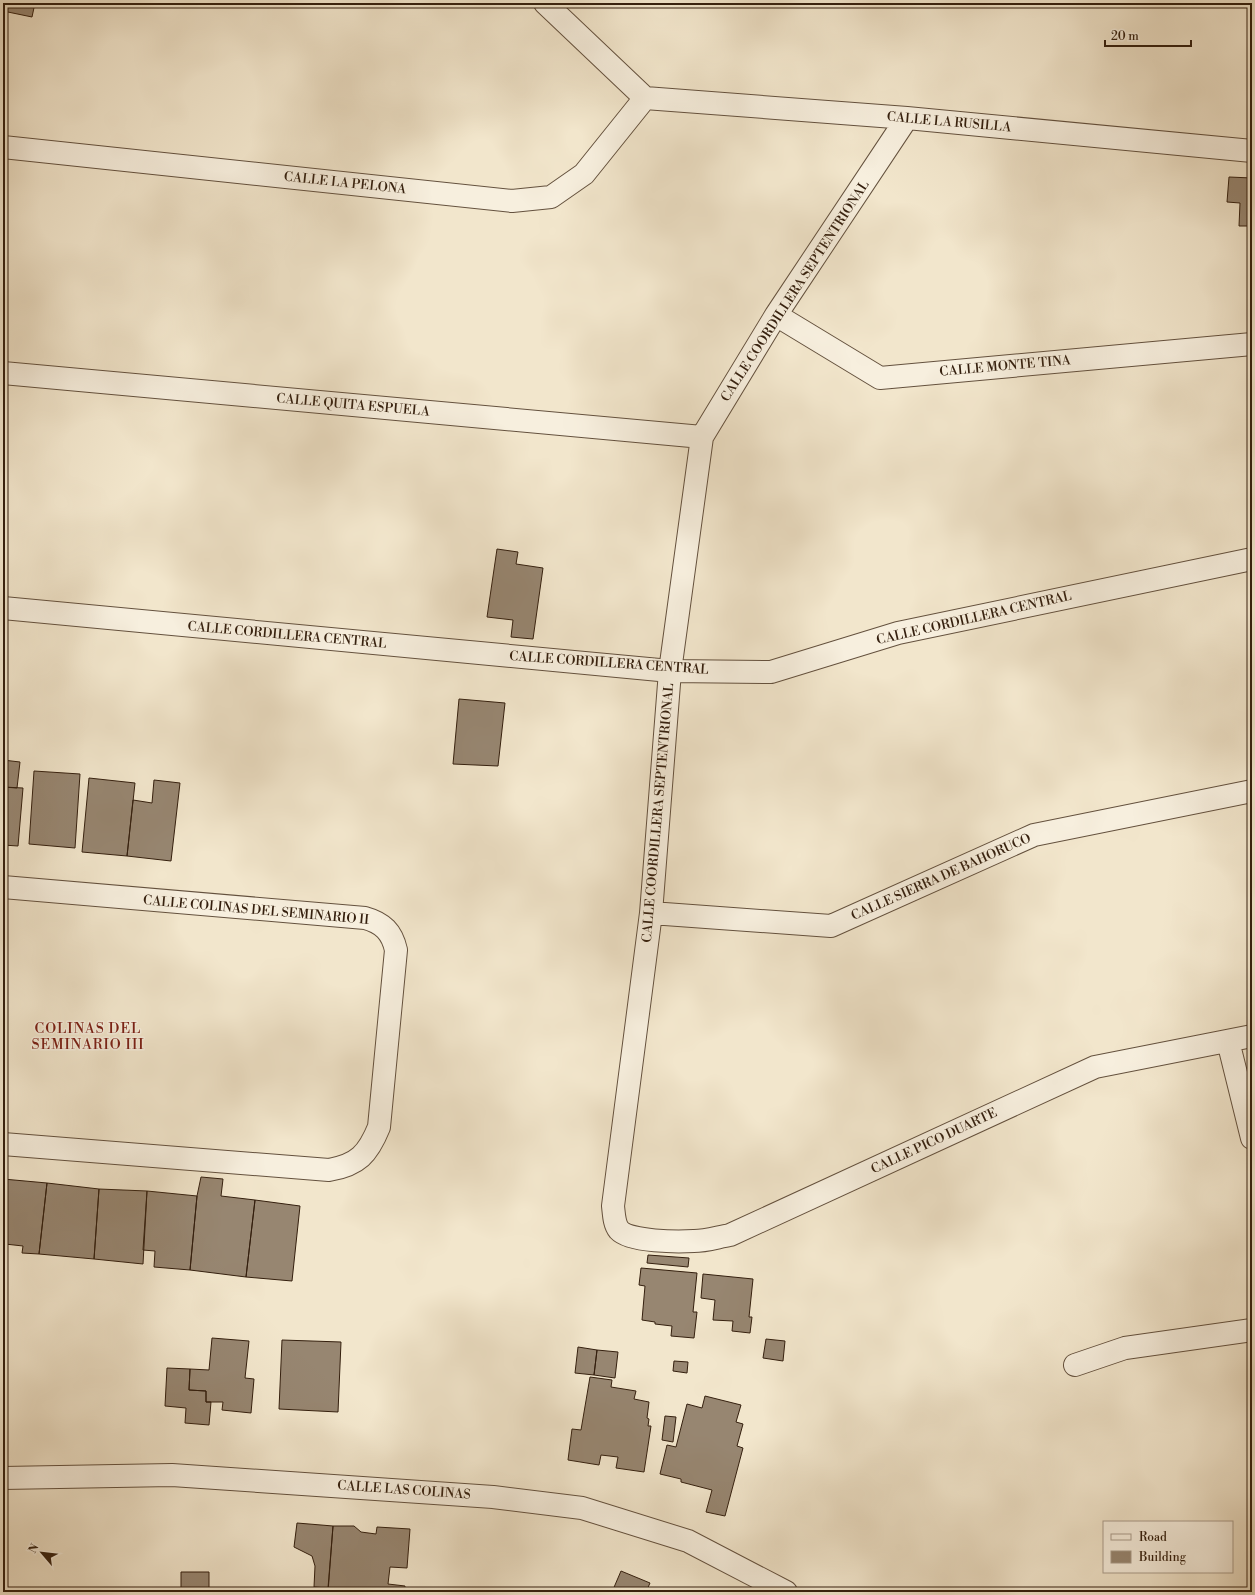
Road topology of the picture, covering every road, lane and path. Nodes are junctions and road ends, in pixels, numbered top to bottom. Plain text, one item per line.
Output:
1 (545, 3) edge
2 (645, 98) junction
3 (907, 118) junction
4 (3, 147) edge
5 (1252, 151) edge
6 (776, 315) junction
7 (1252, 344) edge
8 (3, 373) edge
9 (702, 437) junction
10 (1252, 559) edge
11 (3, 608) edge
12 (670, 671) junction
13 (1252, 791) edge
14 (3, 887) edge
15 (651, 913) junction
16 (1252, 1036) edge
17 (1228, 1041) junction
18 (1252, 1138) edge
19 (3, 1144) edge
20 (620, 1231) joint
21 (1252, 1330) edge
22 (1075, 1365) dead end
23 (3, 1478) edge
24 (786, 1592) edge

1 - 2 street
2 - 3 street, CALLE LA RUSILLA
2 - 4 street, CALLE LA PELONA
3 - 5 street, CALLE LA RUSILLA
3 - 6 street, CALLE COORDILLERA SEPTENTRIONAL
6 - 7 street, CALLE MONTE TINA
6 - 9 street, CALLE COORDILLERA SEPTENTRIONAL
8 - 9 street, CALLE QUITA ESPUELA
9 - 12 street, CALLE COORDILLERA SEPTENTRIONAL
10 - 12 street, CALLE CORDILLERA CENTRAL
11 - 12 street, CALLE CORDILLERA CENTRAL
12 - 15 street, CALLE COORDILLERA SEPTENTRIONAL
13 - 15 street, CALLE SIERRA DE BAHORUCO
14 - 19 street, CALLE COLINAS DEL SEMINARIO II
15 - 20 street, CALLE COORDILLERA SEPTENTRIONAL
16 - 17 street, CALLE PICO DUARTE
17 - 18 street
17 - 20 street, CALLE PICO DUARTE
21 - 22 street
23 - 24 street, CALLE LAS COLINAS

